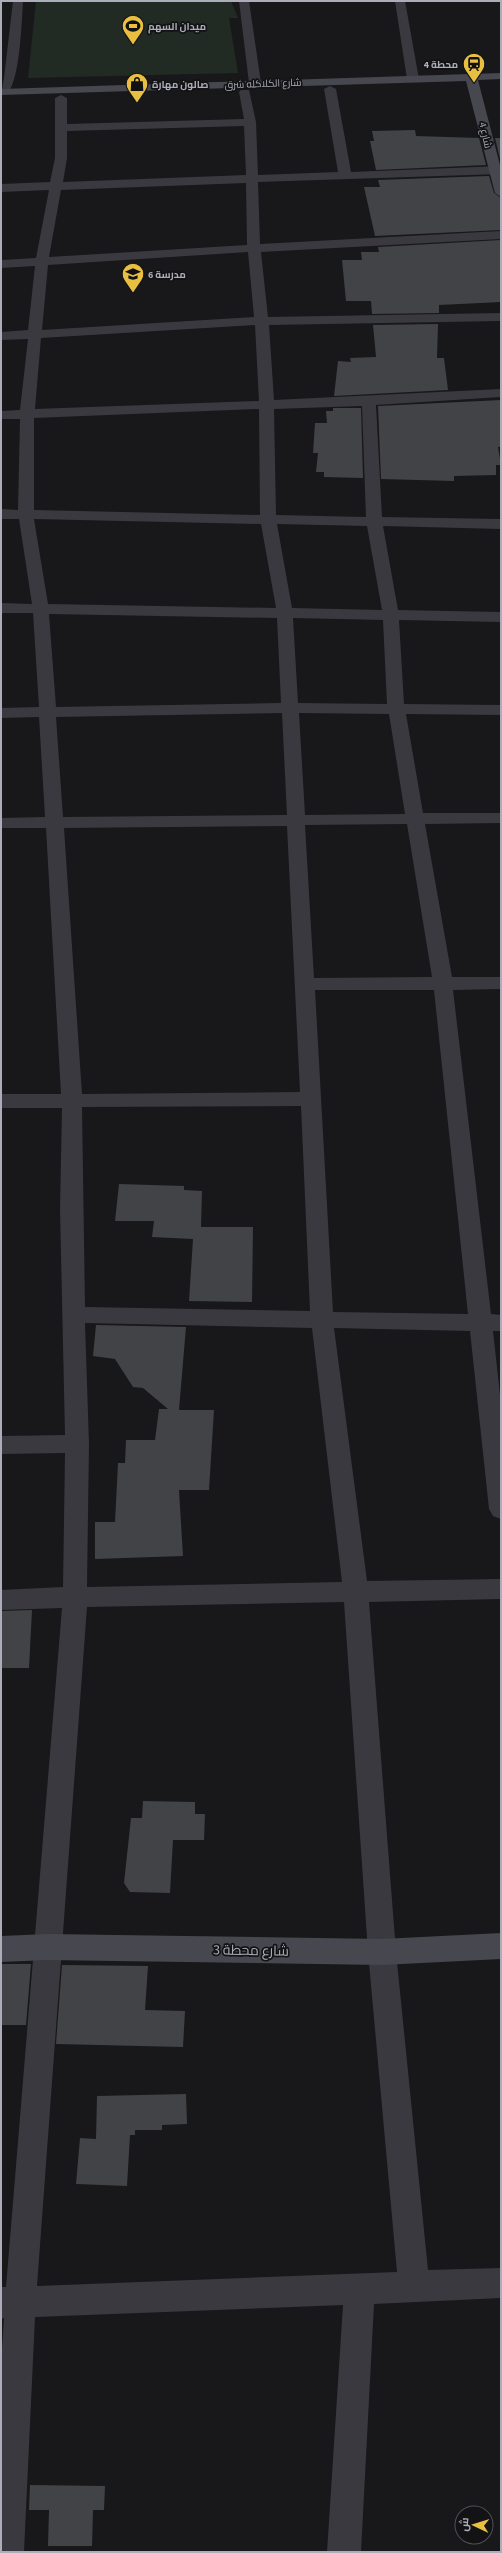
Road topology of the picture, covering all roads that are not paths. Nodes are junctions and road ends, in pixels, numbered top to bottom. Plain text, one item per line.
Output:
1 (18, 1) edge
2 (244, 1) edge
3 (400, 1) edge
4 (501, 76) edge
5 (413, 79) junction
6 (473, 81) junction
7 (501, 83) edge
8 (250, 88) junction
9 (330, 89) junction
10 (2, 95) edge
11 (61, 98) junction
12 (250, 122) junction
13 (62, 128) junction
14 (498, 170) edge
15 (346, 175) junction
16 (252, 178) junction
17 (57, 185) junction
18 (1, 188) edge
19 (501, 193) edge
20 (501, 235) edge
21 (254, 248) junction
22 (42, 262) junction
23 (1, 264) edge
24 (501, 316) edge
25 (262, 321) junction
26 (33, 334) junction
27 (1, 336) edge
28 (501, 393) edge
29 (369, 401) junction
30 (267, 405) junction
31 (1, 414) edge
32 (27, 414) junction
33 (1, 514) edge
34 (26, 515) junction
35 (268, 519) junction
36 (374, 521) junction
37 (501, 524) edge
38 (1, 608) edge
39 (41, 610) junction
40 (285, 612) junction
41 (391, 614) junction
42 (501, 617) edge
43 (288, 708) junction
44 (396, 708) junction
45 (501, 710) edge
46 (1, 713) edge
47 (47, 714) junction
48 (416, 817) junction
49 (501, 818) edge
50 (295, 819) junction
51 (53, 822) junction
52 (1, 823) edge
53 (443, 983) junction
54 (304, 984) junction
55 (501, 984) edge
56 (310, 1099) junction
57 (1, 1101) edge
58 (72, 1101) junction
59 (75, 1315) junction
60 (322, 1320) junction
61 (491, 1323) edge
62 (77, 1444) junction
63 (1, 1445) edge
64 (501, 1509) edge
65 (501, 1589) edge
66 (356, 1593) junction
67 (75, 1597) junction
68 (1, 1600) edge
69 (47, 1946) junction
70 (501, 1946) edge
71 (1, 1949) edge
72 (382, 1952) junction
73 (501, 2283) edge
74 (414, 2286) junction
75 (359, 2288) junction
76 (10, 2303) edge
77 (7, 2552) edge
78 (344, 2552) edge

1 - 10 street
2 - 8 street
3 - 5 street
4 - 6 street, شارع الكلاكله شرق
5 - 6 street, شارع الكلاكله شرق
5 - 8 street, شارع الكلاكله شرق
6 - 7 street, شارع الكلاكله شرق
6 - 9 street, شارع الكلاكله شرق
6 - 14 street, شارع 4
8 - 9 street, شارع الكلاكله شرق
8 - 10 street, شارع الكلاكله شرق
8 - 11 street, شارع الكلاكله شرق
8 - 12 street
9 - 15 street
10 - 11 street, شارع الكلاكله شرق
11 - 13 street
12 - 13 street
12 - 16 street
13 - 17 street
14 - 15 street
14 - 19 street, شارع 4
15 - 16 street
16 - 17 street
16 - 21 street
17 - 18 street
17 - 22 street
20 - 21 street
21 - 22 street
21 - 25 street
22 - 23 street
22 - 26 street
24 - 25 street
25 - 26 street
25 - 30 street
26 - 27 street
26 - 32 street
28 - 29 street
29 - 30 street
29 - 36 street
30 - 32 street
30 - 35 street
31 - 32 street
32 - 34 street
33 - 34 street
34 - 35 street
34 - 39 street
35 - 36 street
35 - 40 street
36 - 37 street
36 - 41 street
38 - 39 street
39 - 40 street
39 - 47 street
40 - 41 street
40 - 43 street
41 - 42 street
41 - 44 street
43 - 44 street
43 - 47 street
43 - 50 street
44 - 45 street
44 - 48 street
46 - 47 street
47 - 51 street
48 - 49 street
48 - 50 street
48 - 53 street
50 - 51 street
50 - 54 street
51 - 52 street
51 - 58 street
53 - 54 street
53 - 55 street
53 - 61 street
54 - 56 street
56 - 58 street
56 - 60 street
57 - 58 street
58 - 59 street
59 - 60 street
59 - 62 street
60 - 61 street
60 - 66 street
61 - 64 street
62 - 63 street
62 - 67 street
65 - 66 street
66 - 67 street
66 - 72 street
67 - 68 street
67 - 69 street
69 - 71 street, شارع محطة 3
69 - 72 street, شارع محطة 3
69 - 76 street
70 - 72 street, شارع محطة 3
72 - 74 street
73 - 74 street
74 - 75 street
75 - 76 street
75 - 78 street
76 - 77 street

